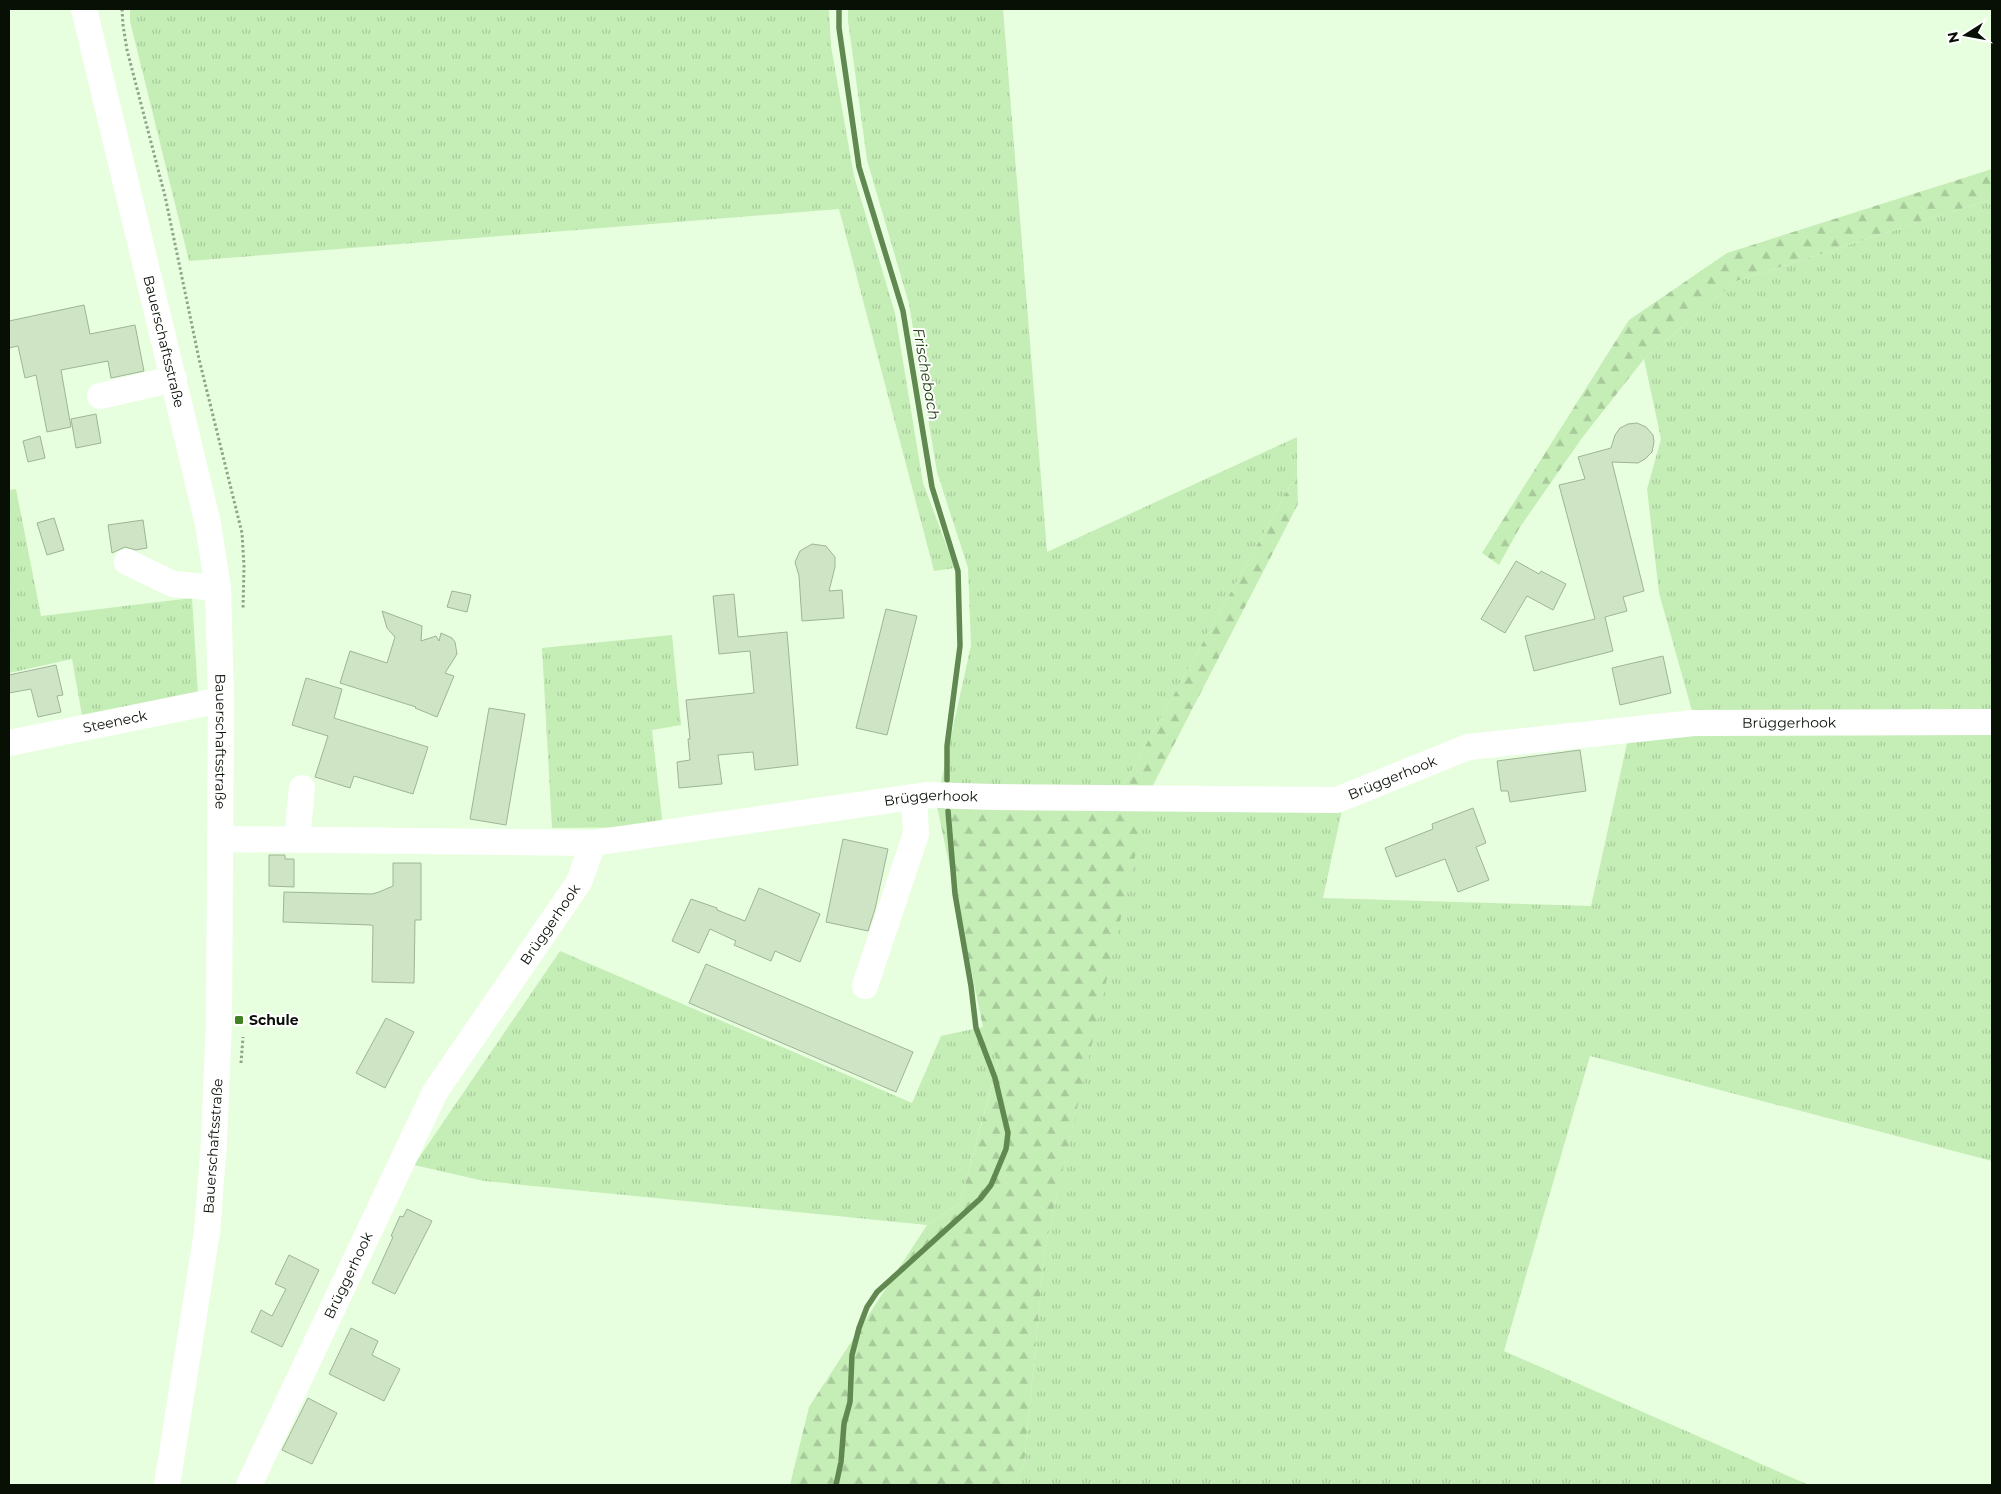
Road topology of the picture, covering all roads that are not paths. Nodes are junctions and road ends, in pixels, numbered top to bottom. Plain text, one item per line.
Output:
1 (84, 9) edge
2 (174, 379) junction
3 (100, 396) dead end
4 (127, 562) dead end
5 (218, 588) junction
6 (221, 700) junction
7 (1992, 722) edge
8 (9, 743) edge
9 (302, 788) dead end
10 (914, 797) junction
11 (297, 838) junction
12 (220, 839) junction
13 (593, 843) junction
14 (865, 986) dead end
15 (173, 1484) edge
16 (249, 1485) edge

1 - 2 street, Bauerschaftsstraße
2 - 3 street
2 - 5 street, Bauerschaftsstraße
4 - 5 street
5 - 6 street, Bauerschaftsstraße
6 - 8 street, Steeneck
6 - 12 street, Bauerschaftsstraße
7 - 10 street, Brüggerhook
9 - 11 street
10 - 13 street, Brüggerhook
10 - 14 street
11 - 12 street
11 - 13 street
12 - 15 street, Bauerschaftsstraße
13 - 16 street, Brüggerhook

